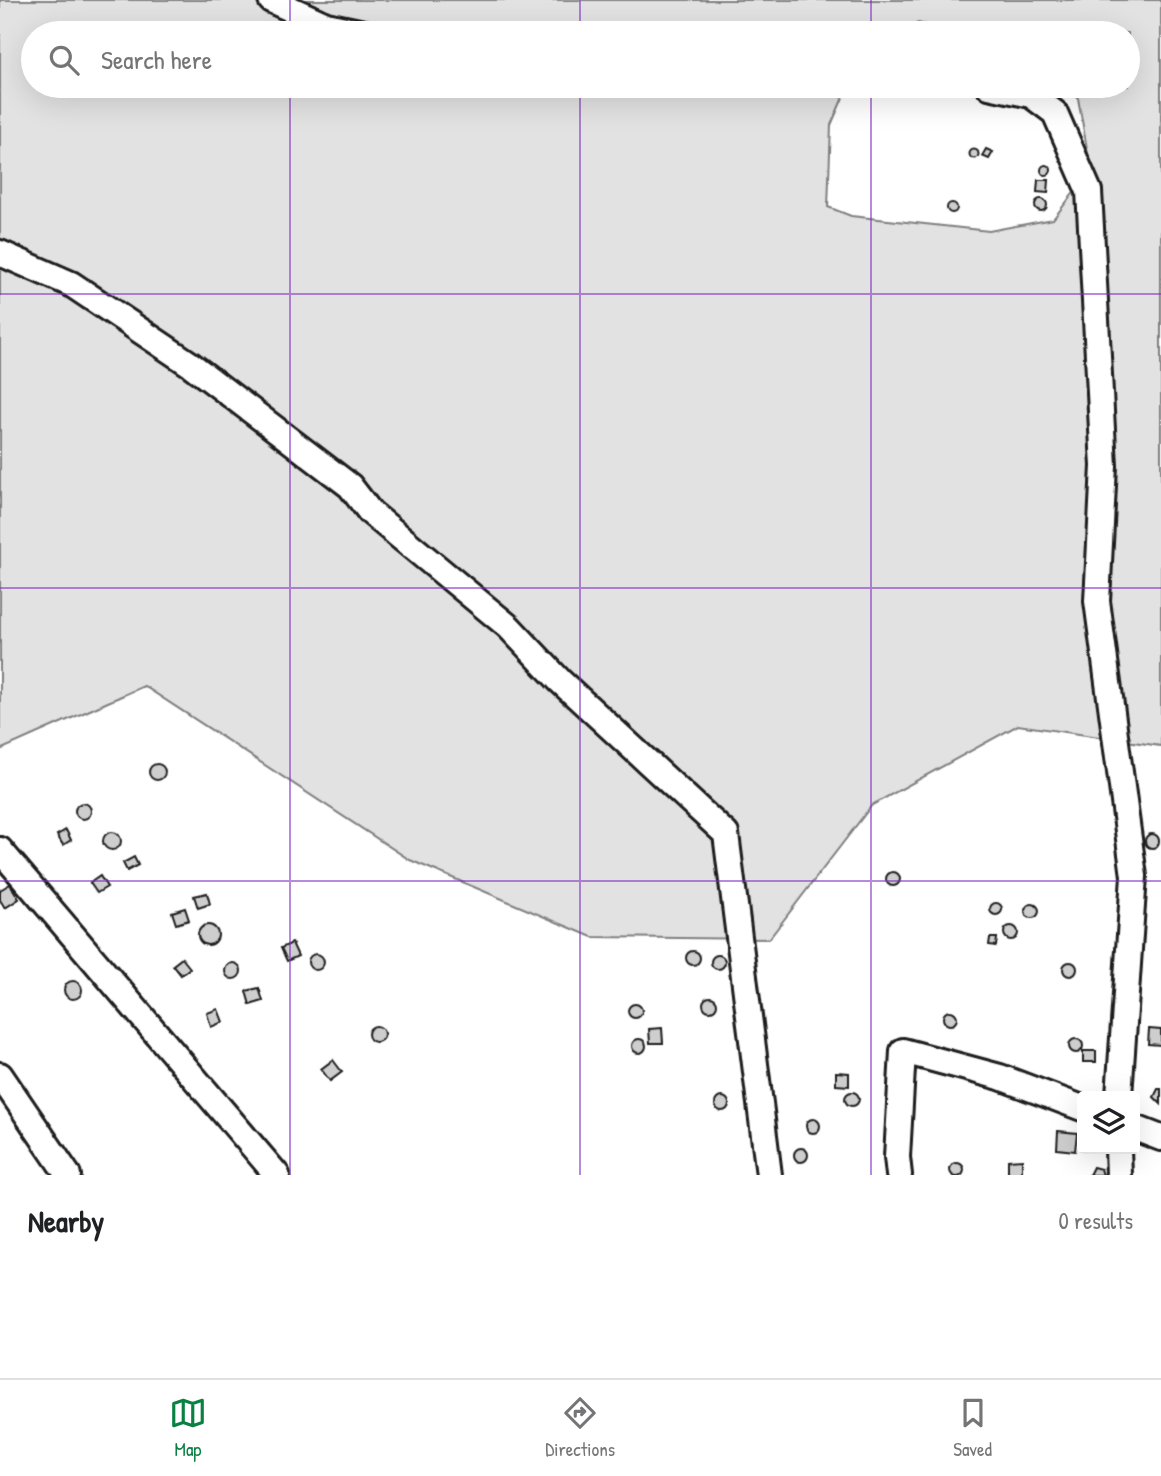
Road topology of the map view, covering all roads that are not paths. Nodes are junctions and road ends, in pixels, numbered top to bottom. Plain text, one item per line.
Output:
1 (271, 0) edge
2 (317, 21) edge
3 (1035, 98) edge
4 (0, 253) edge
5 (0, 850) edge
6 (0, 1074) edge
7 (1119, 1091) edge
8 (1077, 1106) edge
9 (1140, 1130) edge
10 (1161, 1138) edge
11 (1118, 1154) edge
12 (68, 1175) edge
13 (277, 1175) edge
14 (769, 1175) edge
15 (899, 1175) edge
16 (1119, 1175) edge

1 - 2 street
3 - 7 street
4 - 14 street
5 - 13 street
6 - 12 street
8 - 15 street
9 - 10 street
11 - 16 street

